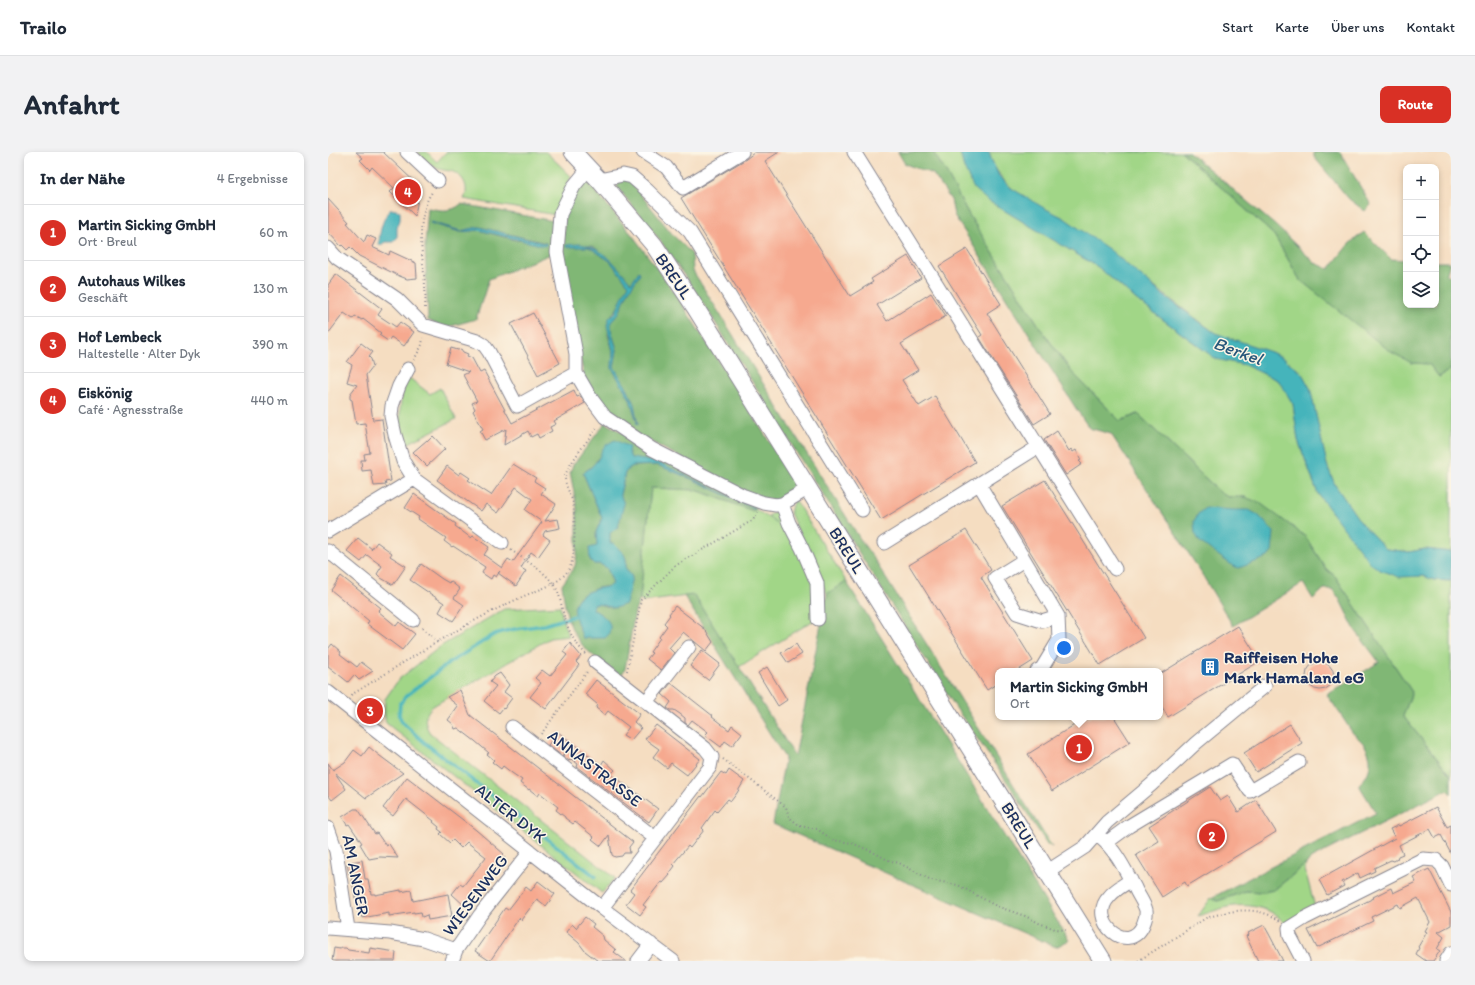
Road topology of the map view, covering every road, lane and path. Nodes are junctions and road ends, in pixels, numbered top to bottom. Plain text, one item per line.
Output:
1 (407, 152) edge
2 (643, 152) edge
3 (742, 152) edge
4 (854, 152) edge
5 (575, 153) edge
6 (594, 174) junction
7 (438, 181) joint
8 (328, 248) edge
9 (423, 324) junction
10 (408, 369) joint
11 (576, 374) junction
12 (605, 417) junction
13 (1038, 447) junction
14 (414, 479) junction
15 (979, 484) junction
16 (809, 488) junction
17 (764, 503) junction
18 (782, 504) junction
19 (862, 510) dead end
20 (328, 531) edge
21 (502, 543) joint
22 (884, 543) dead end
23 (328, 551) edge
24 (1024, 560) junction
25 (1115, 569) dead end
26 (553, 583) junction
27 (1058, 616) junction
28 (818, 618) dead end
29 (413, 620) joint
30 (438, 642) junction
31 (689, 647) dead end
32 (595, 662) junction
33 (1042, 668) edge
34 (624, 685) junction
35 (1265, 686) dead end
36 (328, 692) edge
37 (339, 702) junction
38 (646, 702) junction
39 (512, 727) dead end
40 (534, 744) junction
41 (712, 757) junction
42 (1299, 762) dead end
43 (328, 828) edge
44 (655, 838) junction
45 (1101, 839) junction
46 (530, 852) junction
47 (1048, 871) junction
48 (1131, 880) dead end
49 (1451, 885) edge
50 (602, 908) junction
51 (1082, 926) junction
52 (328, 928) edge
53 (1290, 928) junction
54 (348, 929) junction
55 (650, 944) junction
56 (1451, 953) edge
57 (454, 955) edge
58 (638, 961) edge
59 (673, 961) edge
60 (1103, 961) edge
61 (1138, 961) edge
62 (1303, 961) edge
63 (1446, 961) edge

1 - 7 street
2 - 3 street
4 - 13 street
5 - 6 main road, BREUL
6 - 11 street
6 - 16 main road, BREUL
6 - 19 street
7 - 9 path
8 - 9 street
9 - 10 path
9 - 11 street
10 - 14 street
11 - 12 street
12 - 17 street
12 - 26 path
13 - 15 street
13 - 25 street
14 - 20 street
14 - 21 street
15 - 22 street
15 - 24 street
16 - 18 street
16 - 47 main road, BREUL
17 - 18 street
17 - 34 path
18 - 28 street
21 - 26 path
23 - 29 street
24 - 27 street
24 - 27 street
26 - 30 path
26 - 32 path
27 - 33 street
29 - 30 path
30 - 37 path
31 - 38 street
32 - 34 street
32 - 40 path
34 - 38 street
35 - 45 street
36 - 37 street, ALTER DYK
37 - 46 street, ALTER DYK
38 - 41 street
39 - 40 street, ANNASTRASSE
40 - 44 street, ANNASTRASSE
41 - 44 street
41 - 51 path
42 - 45 street
43 - 54 street, AM ANGER
44 - 50 street
45 - 47 street
45 - 48 street
46 - 50 street, ALTER DYK
46 - 57 street, WIESENWEG
47 - 51 main road, BREUL
49 - 53 street
50 - 55 street, ALTER DYK
51 - 60 main road, BREUL
52 - 54 street, AM ANGER
53 - 61 path
53 - 62 street
54 - 57 street, AM ANGER
55 - 58 street
55 - 59 street, ALTER DYK
56 - 63 street

